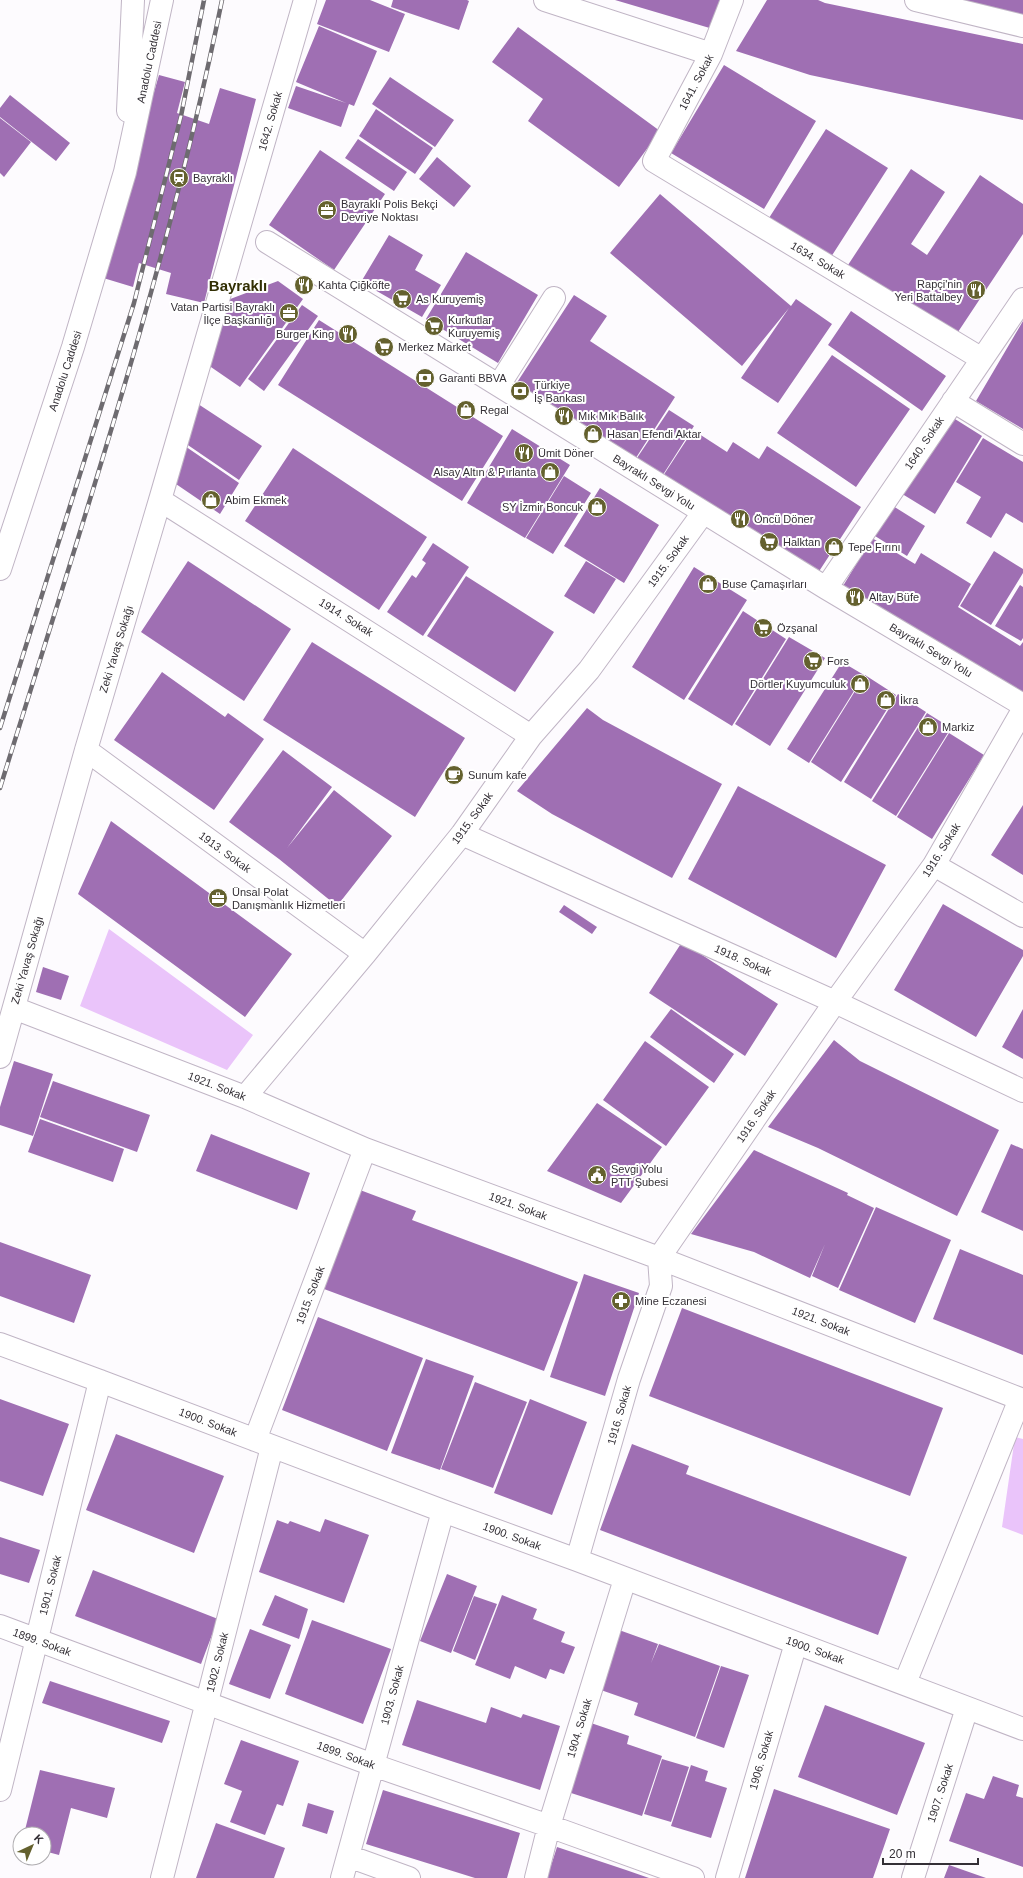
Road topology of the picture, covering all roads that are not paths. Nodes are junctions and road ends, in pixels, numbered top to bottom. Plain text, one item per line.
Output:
1 (133, 0) edge
2 (150, 0) edge
3 (162, 0) edge
4 (305, 0) edge
5 (546, 0) edge
6 (732, 0) edge
7 (916, 0) edge
8 (1023, 26) edge
9 (711, 54) junction
10 (151, 55) junction
11 (654, 161) joint
12 (126, 172) junction
13 (235, 242) joint
14 (267, 242) dead end
15 (554, 298) dead end
16 (1023, 299) edge
17 (982, 359) junction
18 (499, 385) junction
19 (953, 401) junction
20 (1023, 444) edge
21 (160, 500) junction
22 (704, 513) junction
23 (0, 569) edge
24 (826, 588) junction
25 (1023, 705) edge
26 (1023, 710) edge
27 (531, 736) junction
28 (86, 750) junction
29 (462, 834) junction
30 (934, 864) junction
31 (1023, 916) edge
32 (365, 954) junction
33 (835, 1002) junction
34 (14, 1008) junction
35 (0, 1056) edge
36 (1023, 1091) edge
37 (245, 1097) junction
38 (365, 1149) junction
39 (660, 1258) junction
40 (0, 1344) edge
41 (100, 1381) junction
42 (1021, 1400) edge
43 (264, 1443) junction
44 (442, 1511) junction
45 (577, 1560) junction
46 (625, 1579) junction
47 (0, 1626) edge
48 (37, 1639) junction
49 (796, 1643) junction
50 (904, 1683) junction
51 (207, 1704) junction
52 (967, 1708) junction
53 (1023, 1729) edge
54 (373, 1765) junction
55 (0, 1790) edge
56 (549, 1826) junction
57 (348, 1856) junction
58 (162, 1878) edge
59 (342, 1878) edge
60 (409, 1878) edge
61 (536, 1878) edge
62 (693, 1878) edge
63 (727, 1878) edge
64 (913, 1878) edge

1 - 12 street, Anadolu Caddesi
2 - 10 street
3 - 10 street, Anadolu Caddesi
4 - 13 street, 1642. Sokak
5 - 9 street
6 - 9 street, 1641. Sokak
7 - 8 street
9 - 11 street, 1641. Sokak
10 - 12 street, Anadolu Caddesi
11 - 17 street, 1634. Sokak
12 - 23 street, Anadolu Caddesi
13 - 21 street, Zeki Yavaş Sokağı
14 - 18 street, Bayraklı Sevgi Yolu
15 - 18 street
16 - 17 street, 1640. Sokak
17 - 19 street, 1640. Sokak
18 - 22 street, Bayraklı Sevgi Yolu
19 - 20 street
19 - 24 street, 1640. Sokak
21 - 27 street, 1914. Sokak
21 - 28 street, Zeki Yavaş Sokağı
22 - 24 street, Bayraklı Sevgi Yolu
22 - 27 street, 1915. Sokak
24 - 25 street, Bayraklı Sevgi Yolu
26 - 30 street, 1916. Sokak
27 - 29 street, 1915. Sokak
28 - 32 street, 1913. Sokak
28 - 34 street, Zeki Yavaş Sokağı
29 - 32 street, 1915. Sokak
29 - 33 street, 1918. Sokak
30 - 31 street
30 - 33 street, 1916. Sokak
32 - 37 street, 1915. Sokak
33 - 36 street, 1918. Sokak
33 - 39 street, 1916. Sokak
34 - 35 street, Zeki Yavaş Sokağı
34 - 37 street, 1921. Sokak
37 - 38 street, 1921. Sokak
38 - 39 street, 1921. Sokak
38 - 43 street, 1915. Sokak
39 - 42 street, 1921. Sokak
39 - 45 street, 1916. Sokak
40 - 41 street, 1900. Sokak
41 - 43 street, 1900. Sokak
41 - 48 street, 1901. Sokak
42 - 50 street
43 - 44 street, 1900. Sokak
43 - 51 street, 1902. Sokak
44 - 45 street, 1900. Sokak
44 - 54 street, 1903. Sokak
45 - 46 street, 1900. Sokak
46 - 49 street, 1900. Sokak
46 - 56 street, 1904. Sokak
47 - 48 street, 1899. Sokak
48 - 51 street, 1899. Sokak
48 - 55 street, 1901. Sokak
49 - 50 street, 1900. Sokak
49 - 63 street, 1906. Sokak
50 - 52 street, 1900. Sokak
51 - 54 street, 1899. Sokak
51 - 58 street, 1902. Sokak
52 - 53 street, 1900. Sokak
52 - 64 street, 1907. Sokak
54 - 56 street, 1899. Sokak
54 - 57 street, 1903. Sokak
56 - 61 street, 1904. Sokak
56 - 62 street, 1899. Sokak
57 - 59 street, 1903. Sokak
57 - 60 street

